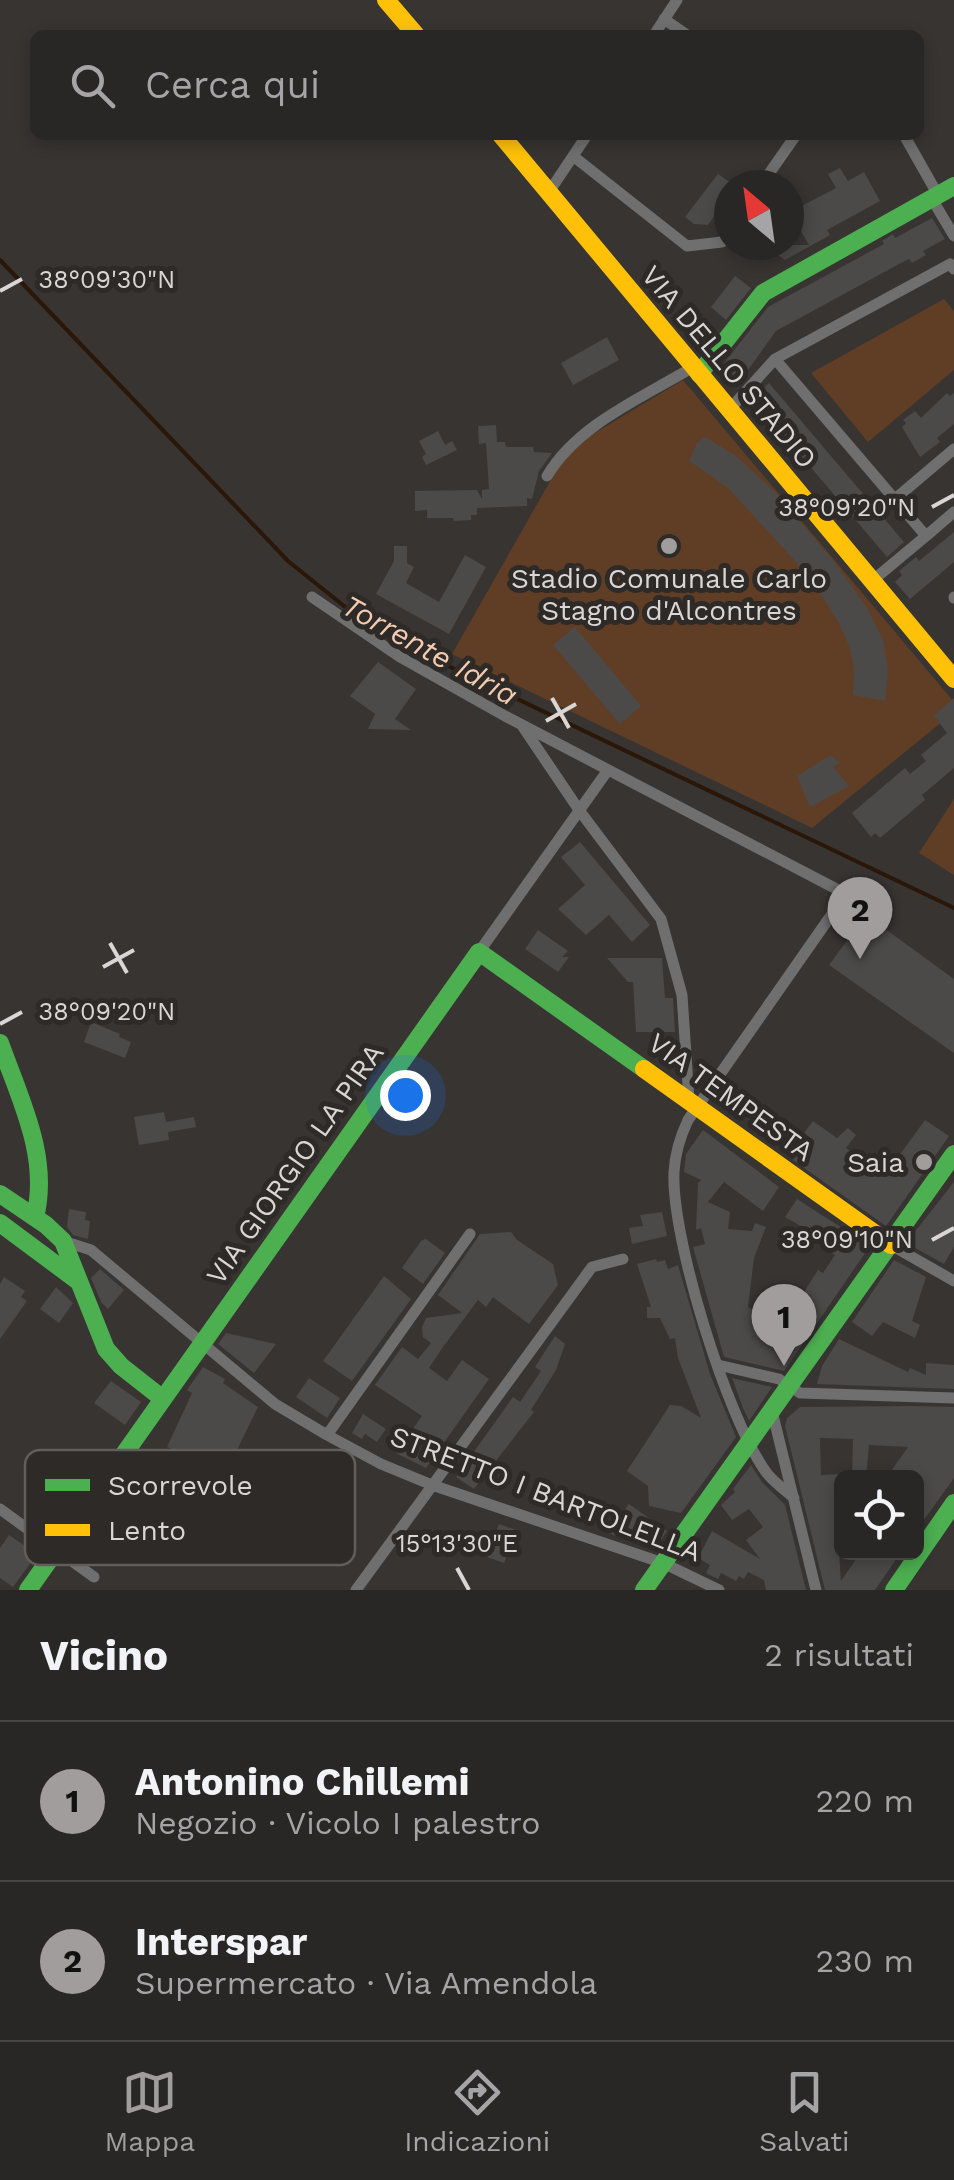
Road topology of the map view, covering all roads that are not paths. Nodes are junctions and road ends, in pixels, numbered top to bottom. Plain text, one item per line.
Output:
1 (386, 0) edge
2 (677, 0) edge
3 (664, 19) junction
4 (412, 30) edge
5 (657, 30) edge
6 (680, 30) edge
7 (505, 140) edge
8 (584, 140) edge
9 (792, 140) edge
10 (907, 140) edge
11 (573, 156) junction
12 (772, 170) edge
13 (941, 193) edge
14 (552, 195) junction
15 (954, 236) edge
16 (714, 243) edge
17 (954, 247) edge
18 (952, 266) edge
19 (775, 359) junction
20 (696, 370) junction
21 (728, 410) junction
22 (954, 449) edge
23 (547, 476) dead end
24 (895, 499) junction
25 (954, 512) edge
26 (926, 536) junction
27 (872, 582) junction
28 (312, 597) dead end
29 (954, 680) edge
30 (522, 726) junction
31 (608, 770) junction
32 (579, 810) junction
33 (479, 952) junction
34 (0, 1043) edge
35 (693, 1103) junction
36 (954, 1154) edge
37 (7, 1199) edge
38 (35, 1217) junction
39 (0, 1225) edge
40 (470, 1234) dead end
41 (58, 1237) junction
42 (891, 1245) junction
43 (41, 1252) junction
44 (623, 1259) dead end
45 (78, 1282) junction
46 (954, 1282) edge
47 (201, 1344) junction
48 (718, 1364) junction
49 (790, 1386) junction
50 (163, 1398) junction
51 (954, 1398) edge
52 (772, 1410) junction
53 (327, 1435) junction
54 (748, 1444) junction
55 (126, 1450) edge
56 (355, 1450) edge
57 (355, 1450) edge
58 (432, 1485) junction
59 (794, 1498) junction
60 (954, 1504) edge
61 (0, 1510) edge
62 (25, 1528) edge
63 (663, 1563) junction
64 (46, 1565) edge
65 (77, 1565) edge
66 (94, 1577) dead end
67 (28, 1590) edge
68 (356, 1590) edge
69 (644, 1590) edge
70 (719, 1590) edge
71 (816, 1590) edge
72 (894, 1590) edge

1 - 4 street
2 - 3 street
3 - 5 street
3 - 6 street
7 - 14 street, VIA DELLO STADIO
8 - 11 street
9 - 12 street
10 - 13 street
11 - 14 street
11 - 16 street
13 - 15 street
13 - 20 street
14 - 20 street, VIA DELLO STADIO
17 - 18 street
18 - 19 street
19 - 21 street
19 - 24 street
20 - 21 street, VIA DELLO STADIO
20 - 23 street
21 - 27 street, VIA DELLO STADIO
22 - 24 street
24 - 26 street
25 - 26 street
26 - 27 street
27 - 29 street, VIA DELLO STADIO
28 - 30 street
30 - 31 street
30 - 32 street
31 - 32 street, VIA GIORGIO LA PIRA
31 - 35 street
32 - 33 street, VIA GIORGIO LA PIRA
32 - 35 street
33 - 35 street, VIA TEMPESTA
33 - 47 street, VIA GIORGIO LA PIRA
34 - 38 street
35 - 42 street, VIA TEMPESTA
35 - 48 street
36 - 42 street
37 - 38 street, STRETTO I BARTOLELLA
37 - 39 street
38 - 41 street, STRETTO I BARTOLELLA
39 - 43 street
40 - 53 street
41 - 43 street
41 - 45 street
41 - 47 street, STRETTO I BARTOLELLA
42 - 46 street, VIA TEMPESTA
42 - 49 street
43 - 45 street
44 - 58 street
45 - 50 street
47 - 50 street, VIA GIORGIO LA PIRA
47 - 53 street, STRETTO I BARTOLELLA
48 - 49 street
48 - 54 street
49 - 51 street
49 - 52 street
50 - 55 street, VIA GIORGIO LA PIRA
52 - 54 street
52 - 59 street
53 - 56 street, STRETTO I BARTOLELLA
54 - 59 street
54 - 63 street
57 - 58 street, STRETTO I BARTOLELLA
58 - 63 street, STRETTO I BARTOLELLA
58 - 68 street
59 - 71 street
60 - 72 street
61 - 62 street
63 - 69 street
63 - 70 street, STRETTO I BARTOLELLA
64 - 67 street, VIA GIORGIO LA PIRA
65 - 66 street

